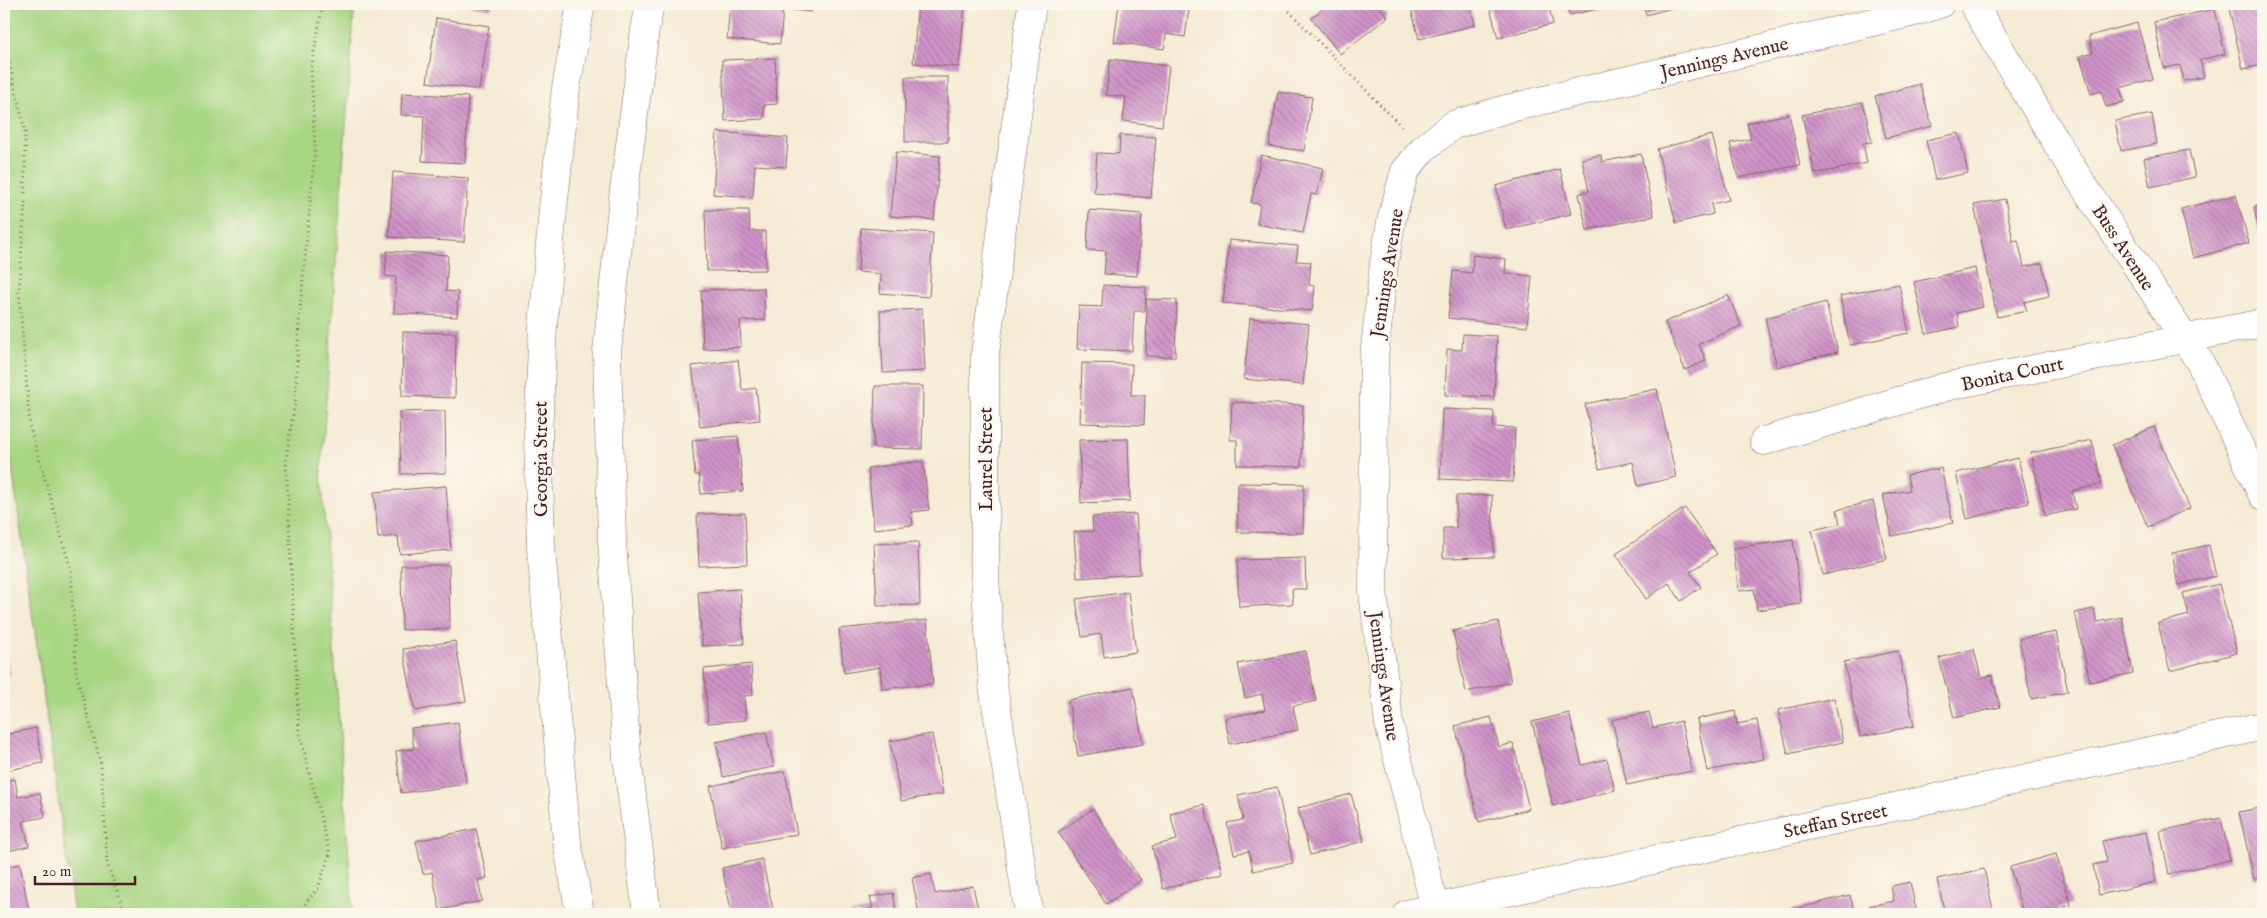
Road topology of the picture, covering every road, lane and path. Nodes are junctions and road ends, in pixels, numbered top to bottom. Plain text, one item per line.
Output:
1 (6, 4) edge
2 (581, 4) edge
3 (650, 4) edge
4 (1032, 4) edge
5 (1282, 4) edge
6 (1940, 4) edge
7 (1973, 4) edge
8 (322, 10) dead end
9 (1423, 149) junction
10 (2263, 323) edge
11 (2183, 337) junction
12 (1764, 441) dead end
13 (2263, 496) edge
14 (2263, 726) edge
15 (122, 905) junction
16 (1435, 908) junction
17 (121, 914) edge
18 (132, 914) edge
19 (294, 914) edge
20 (580, 914) edge
21 (647, 914) edge
22 (1029, 914) edge
23 (1407, 914) edge

1 - 15 path
2 - 20 street, Georgia Street
3 - 21 street
4 - 22 street, Laurel Street
5 - 9 path
6 - 9 street, Jennings Avenue
7 - 11 street, Buss Avenue
8 - 19 path
9 - 16 street, Jennings Avenue
10 - 11 street, Bonita Court
11 - 12 street, Bonita Court
11 - 13 street, Buss Avenue
14 - 16 street, Steffan Street
15 - 17 path
15 - 18 path
16 - 23 street, Steffan Street

